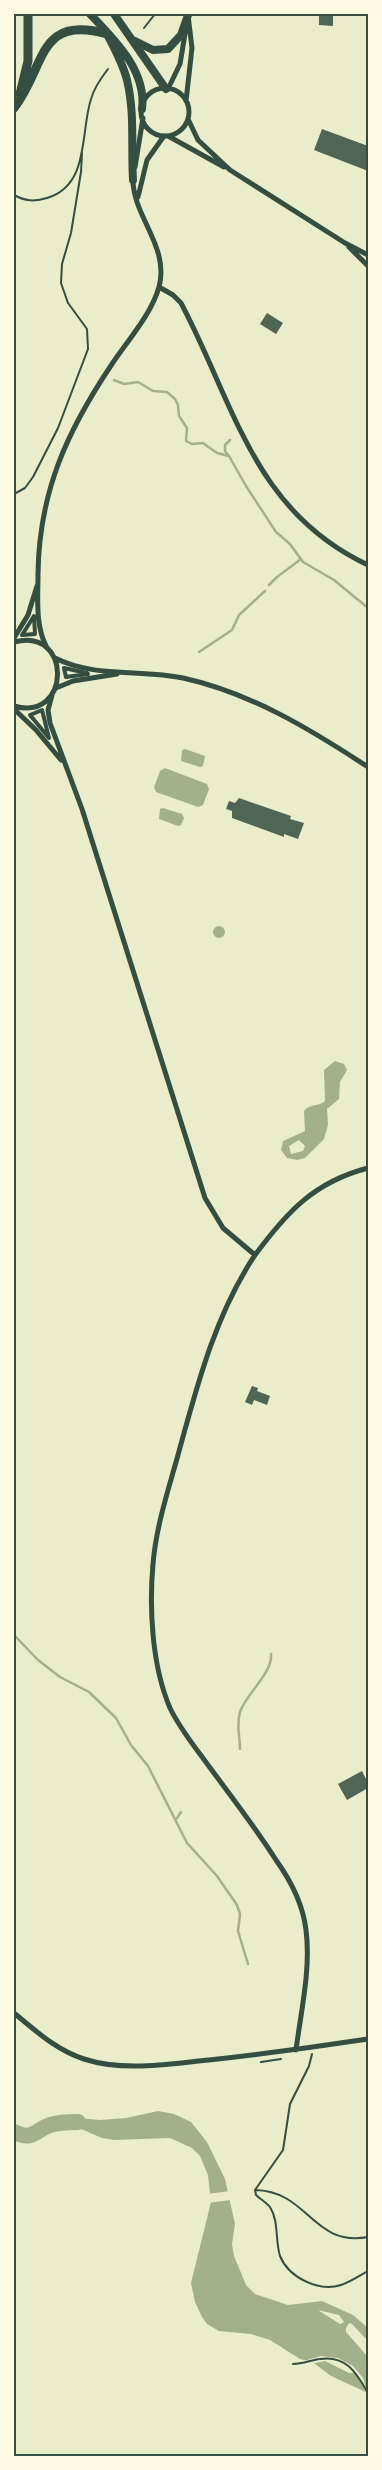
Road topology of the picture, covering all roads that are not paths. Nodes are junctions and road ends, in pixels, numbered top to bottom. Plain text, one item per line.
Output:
1 (28, 14) edge
2 (90, 14) edge
3 (114, 14) edge
4 (188, 14) edge
5 (107, 34) junction
6 (129, 36) junction
7 (167, 89) junction
8 (186, 102) junction
9 (15, 107) edge
10 (142, 108) junction
11 (143, 118) junction
12 (188, 119) junction
13 (166, 136) junction
14 (230, 170) junction
15 (133, 180) junction
16 (138, 198) junction
17 (345, 243) junction
18 (368, 255) edge
19 (368, 266) edge
20 (159, 287) junction
21 (368, 565) edge
22 (38, 581) junction
23 (34, 625) joint
24 (14, 640) edge
25 (47, 648) junction
26 (55, 658) junction
27 (78, 672) joint
28 (125, 672) junction
29 (56, 688) junction
30 (52, 695) junction
31 (14, 707) edge
32 (45, 725) joint
33 (64, 765) junction
34 (368, 767) edge
35 (368, 1168) edge
36 (255, 1255) junction
37 (14, 2014) edge
38 (368, 2039) edge
39 (296, 2050) junction

1 - 9 highway
2 - 5 main road
3 - 6 main road
4 - 6 main road
4 - 7 street
4 - 8 street
5 - 9 highway
5 - 10 main road
5 - 15 main road
6 - 7 main road
7 - 8 street
7 - 10 street
8 - 12 street
10 - 11 street
11 - 13 street
11 - 15 street
12 - 13 street
12 - 14 street
13 - 14 street
13 - 16 street
14 - 17 street
15 - 16 street
16 - 20 street
17 - 18 street
17 - 19 street
20 - 21 street
20 - 22 street
22 - 24 street
22 - 25 street
23 - 23 street
24 - 25 street
25 - 26 street
26 - 28 street
26 - 29 street
27 - 27 street
28 - 29 street
28 - 34 street
29 - 30 street
30 - 31 street
30 - 33 street
31 - 33 street
32 - 32 street
33 - 36 street
35 - 36 street
36 - 39 street
37 - 39 street
38 - 39 street

